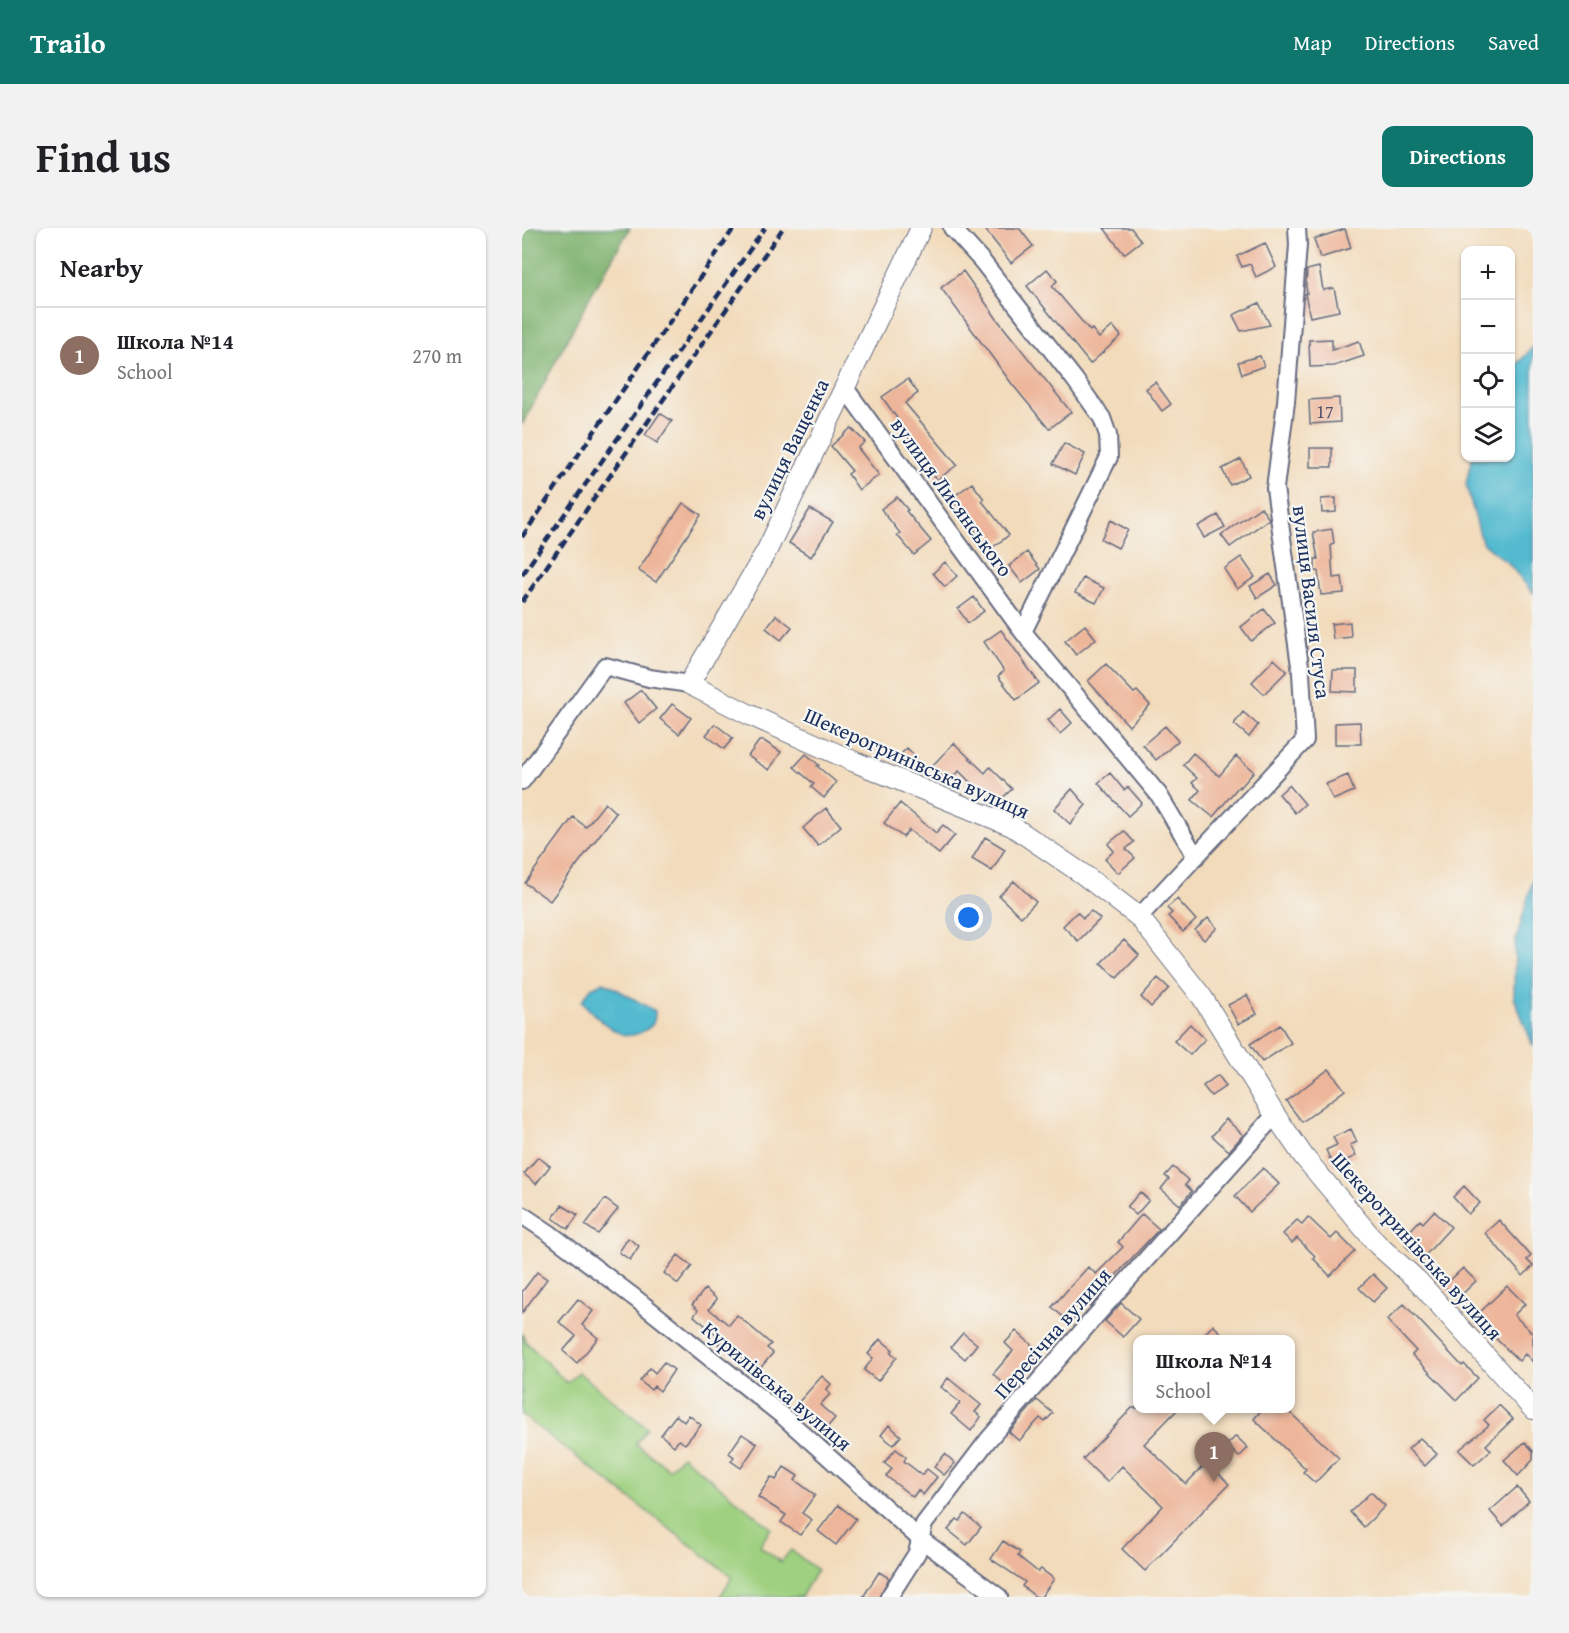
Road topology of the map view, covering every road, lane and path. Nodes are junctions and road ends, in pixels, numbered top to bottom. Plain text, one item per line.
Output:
1 (921, 228) edge
2 (952, 228) edge
3 (1297, 228) edge
4 (845, 388) junction
5 (1023, 632) junction
6 (689, 684) junction
7 (522, 781) edge
8 (1196, 857) junction
9 (1139, 917) junction
10 (1275, 1115) junction
11 (522, 1215) edge
12 (1533, 1409) edge
13 (919, 1538) junction
14 (889, 1597) edge
15 (999, 1597) edge

1 - 4 street, вулиця Ващенка
2 - 5 street
3 - 8 street, вулиця Василя Стуса
4 - 5 street, вулиця Лисянського
4 - 6 street, вулиця Ващенка
5 - 8 street, вулиця Лисянського
6 - 7 street, Шекерогринівська вулиця
6 - 9 street, Шекерогринівська вулиця
8 - 9 street, вулиця Василя Стуса
9 - 10 street, Шекерогринівська вулиця
10 - 12 street, Шекерогринівська вулиця
10 - 13 street, Пересічна вулиця
11 - 13 street, Курилівська вулиця
13 - 14 street, Пересічна вулиця
13 - 15 street, Курилівська вулиця

